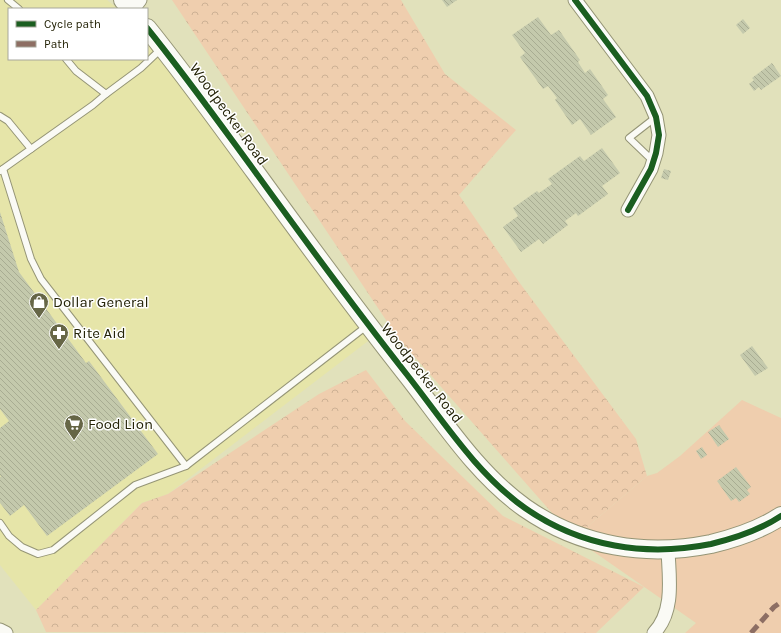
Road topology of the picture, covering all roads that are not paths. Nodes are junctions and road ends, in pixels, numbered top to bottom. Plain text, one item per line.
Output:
1 (8, 0) edge
2 (123, 0) edge
3 (140, 0) edge
4 (575, 0) edge
5 (18, 8) edge
6 (131, 8) edge
7 (133, 8) edge
8 (148, 29) edge
9 (163, 48) junction
10 (67, 60) edge
11 (106, 94) junction
12 (0, 116) edge
13 (656, 117) junction
14 (31, 149) junction
15 (654, 161) junction
16 (1, 170) edge
17 (628, 210) dead end
18 (368, 325) junction
19 (186, 466) junction
20 (781, 516) edge
21 (0, 523) edge
22 (668, 550) junction
23 (0, 630) edge
24 (6, 633) edge
25 (654, 633) edge

1 - 5 lane
2 - 6 main road
3 - 7 street
4 - 13 street
8 - 9 main road, Woodpecker Road
9 - 11 lane
9 - 18 main road, Woodpecker Road
10 - 11 lane
11 - 14 lane
12 - 14 lane
13 - 15 street
13 - 15 lane
14 - 16 lane
15 - 17 street
16 - 19 lane
18 - 19 lane
18 - 22 main road, Woodpecker Road
19 - 21 lane
20 - 22 main road, Woodpecker Road
22 - 25 street
23 - 24 street

